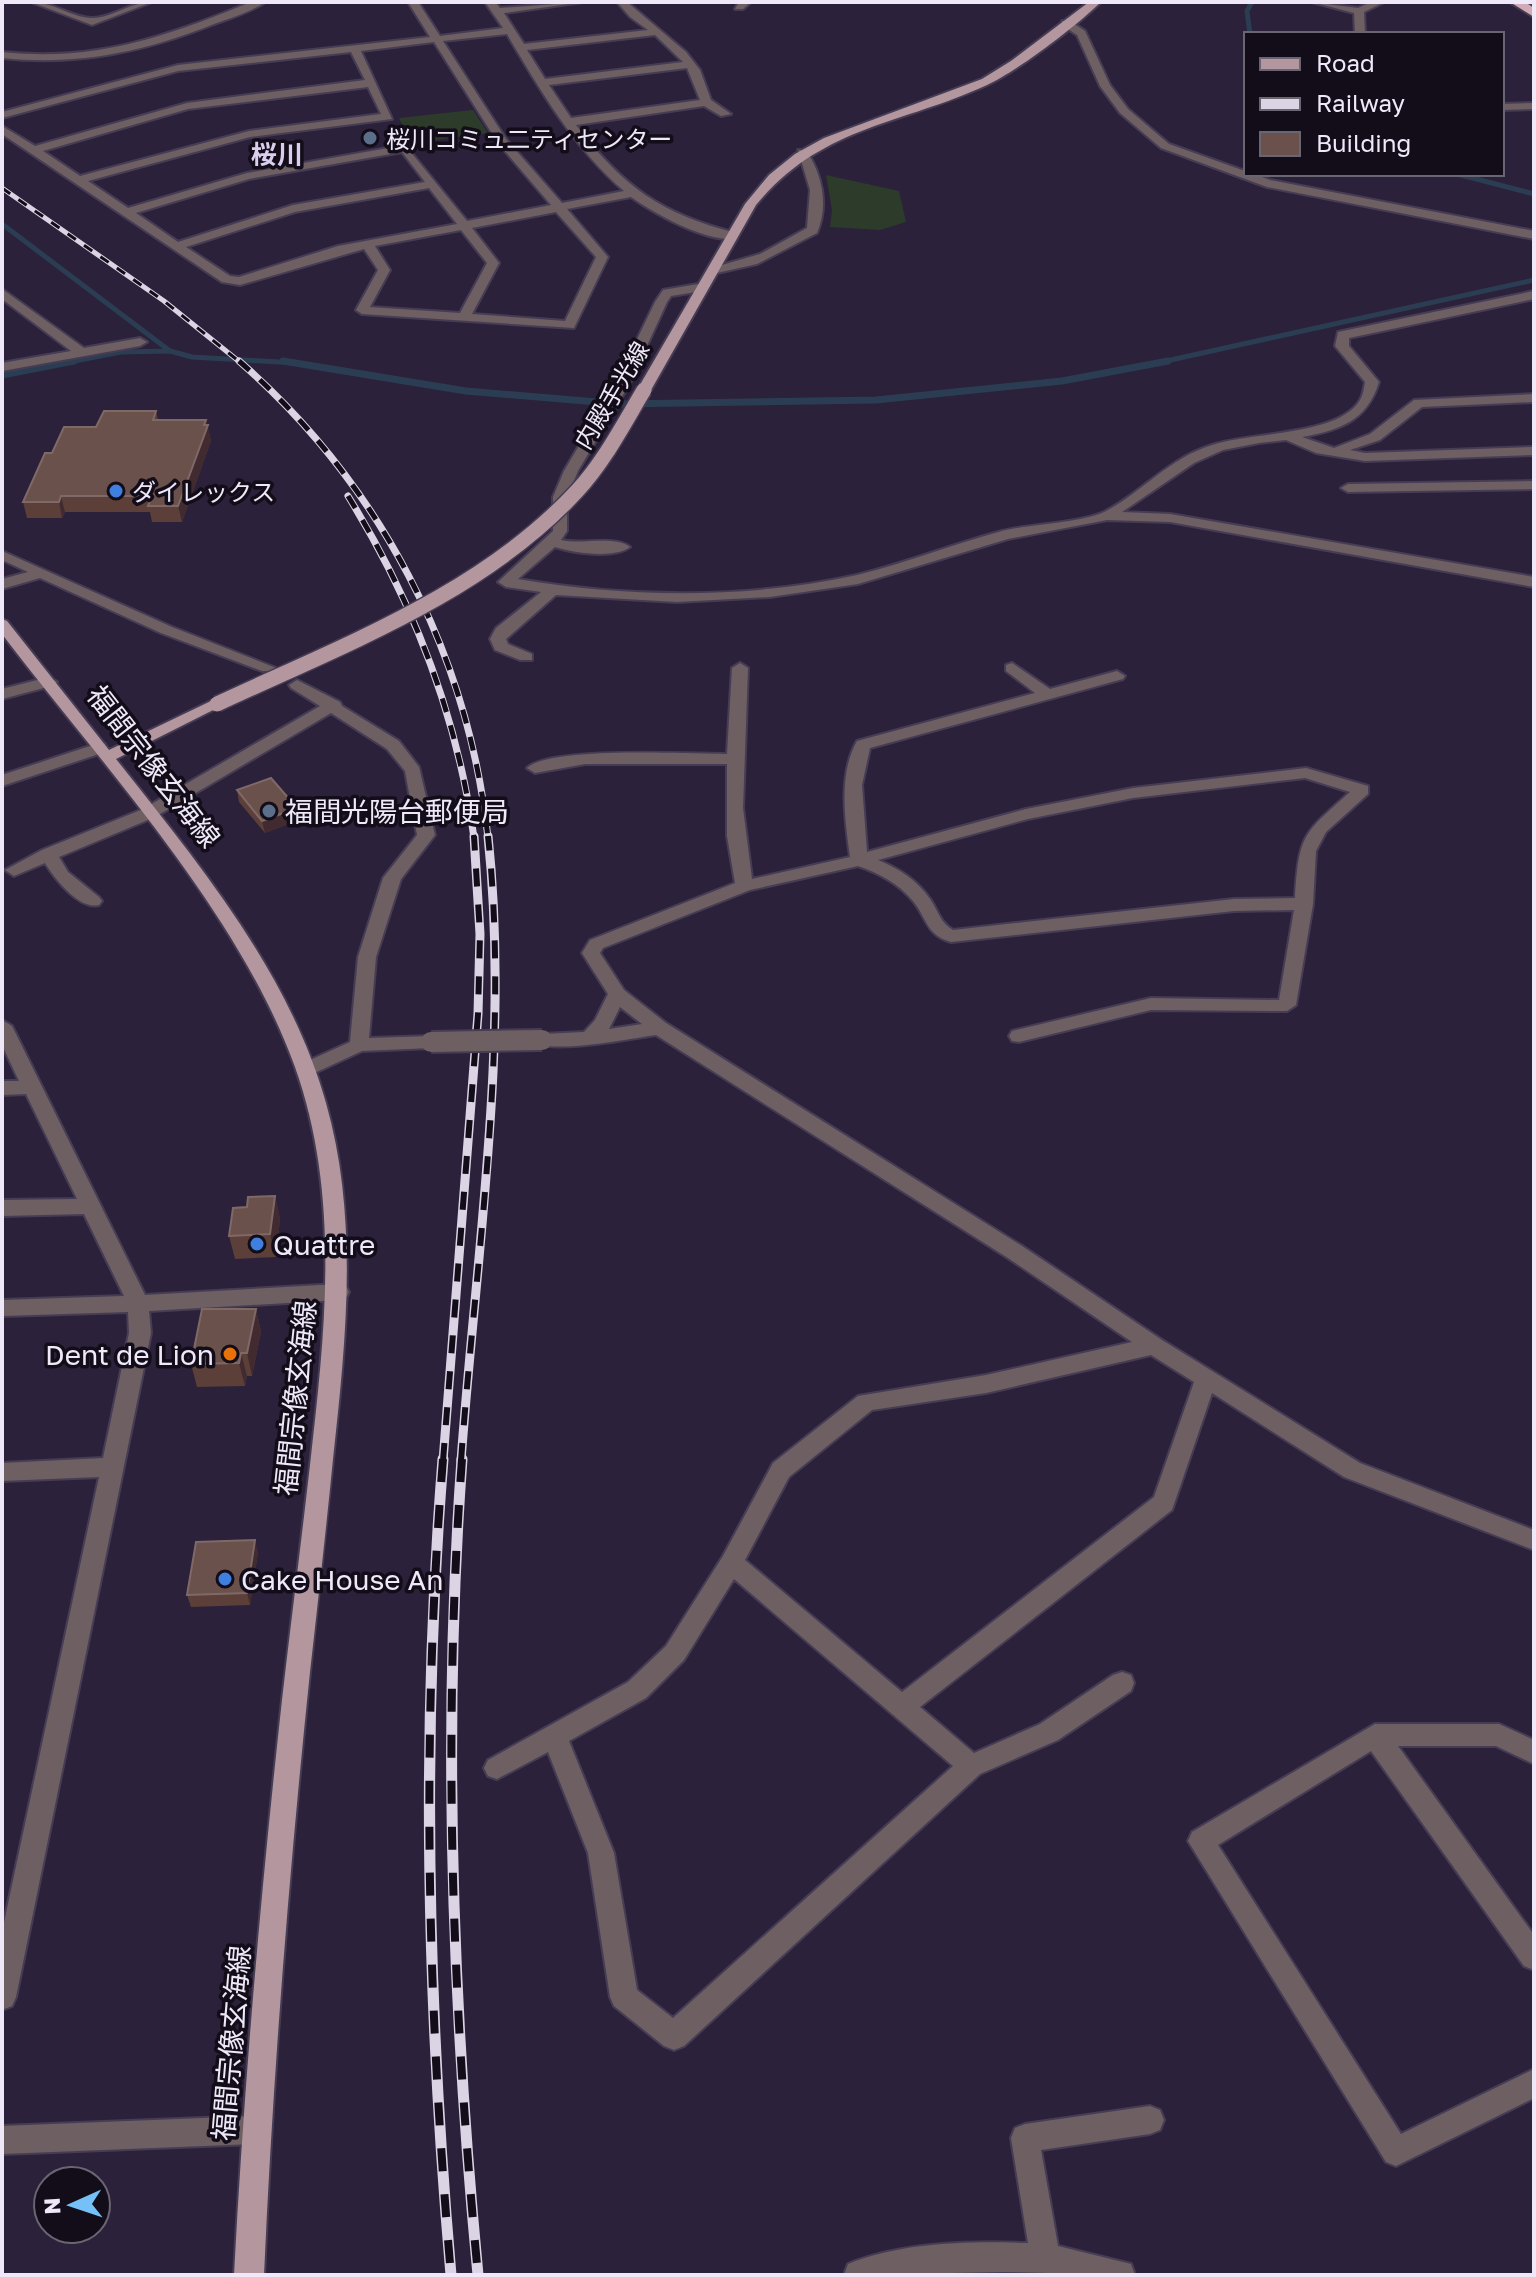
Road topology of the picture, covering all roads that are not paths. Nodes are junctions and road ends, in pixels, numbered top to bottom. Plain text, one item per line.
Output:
1 (37, 2) edge
2 (147, 2) edge
3 (260, 2) edge
4 (413, 2) edge
5 (578, 2) edge
6 (622, 2) edge
7 (1096, 2) edge
8 (1317, 2) edge
9 (1379, 2) edge
10 (1516, 2) edge
11 (494, 7) edge
12 (1359, 11) junction
13 (1534, 13) edge
14 (1066, 23) junction
15 (508, 31) junction
16 (656, 32) junction
17 (1360, 32) edge
18 (440, 39) junction
19 (354, 48) junction
20 (520, 48) junction
21 (2, 55) edge
22 (690, 64) junction
23 (370, 83) junction
24 (542, 83) junction
25 (706, 102) junction
26 (1534, 106) edge
27 (1504, 107) edge
28 (725, 114) dead end
29 (2, 115) edge
30 (570, 122) junction
31 (2, 129) edge
32 (34, 150) junction
33 (802, 152) junction
34 (1244, 175) edge
35 (1248, 176) edge
36 (80, 180) junction
37 (431, 184) junction
38 (629, 194) junction
39 (556, 208) junction
40 (128, 212) junction
41 (462, 226) junction
42 (1534, 235) edge
43 (733, 236) junction
44 (367, 243) junction
45 (180, 245) junction
46 (712, 272) junction
47 (704, 287) junction
48 (2, 293) edge
49 (1534, 295) edge
50 (464, 318) junction
51 (140, 342) dead end
52 (81, 352) junction
53 (2, 367) edge
54 (1534, 398) edge
55 (1287, 435) junction
56 (1321, 450) junction
57 (1534, 451) edge
58 (1424, 456) junction
59 (1534, 485) edge
60 (1440, 486) junction
61 (1348, 488) dead end
62 (1107, 516) junction
63 (552, 542) junction
64 (623, 547) dead end
65 (2, 555) edge
66 (43, 572) junction
67 (1534, 582) edge
68 (2, 584) edge
69 (553, 590) junction
70 (2, 624) edge
71 (526, 657) dead end
72 (268, 668) dead end
73 (740, 668) dead end
74 (1012, 668) dead end
75 (1117, 676) dead end
76 (49, 682) junction
77 (297, 685) dead end
78 (2, 694) edge
79 (1047, 695) junction
80 (334, 705) junction
81 (103, 752) junction
82 (737, 759) junction
83 (535, 768) dead end
84 (2, 781) edge
85 (149, 813) junction
86 (48, 854) junction
87 (859, 860) junction
88 (14, 870) dead end
89 (745, 886) junction
90 (93, 901) dead end
91 (1304, 904) junction
92 (617, 994) junction
93 (2, 1026) edge
94 (659, 1028) junction
95 (1019, 1036) dead end
96 (589, 1038) junction
97 (359, 1045) junction
98 (306, 1070) junction
99 (33, 1087) junction
100 (2, 1088) edge
101 (92, 1206) junction
102 (2, 1208) edge
103 (338, 1292) junction
104 (138, 1304) junction
105 (2, 1308) edge
106 (1154, 1346) junction
107 (1206, 1378) junction
108 (112, 1467) junction
109 (2, 1472) edge
110 (1534, 1540) edge
111 (731, 1563) junction
112 (1122, 1683) dead end
113 (901, 1707) junction
114 (1375, 1735) junction
115 (555, 1738) junction
116 (1534, 1753) edge
117 (971, 1766) junction
118 (497, 1768) dead end
119 (1534, 1957) edge
120 (2, 1997) edge
121 (1534, 2083) edge
122 (1150, 2120) dead end
123 (254, 2130) junction
124 (2, 2140) edge
125 (1045, 2256) junction
126 (1090, 2270) edge
127 (873, 2273) edge
128 (249, 2275) edge
129 (1120, 2275) edge

1 - 2 street
3 - 21 street
4 - 18 street
5 - 11 street
6 - 16 street
7 - 14 main road, 内殿手光線
8 - 12 street
9 - 12 street
10 - 13 highway
11 - 15 street
12 - 17 street
14 - 33 main road, 内殿手光線
14 - 34 street
15 - 18 street
15 - 20 street
16 - 20 street
16 - 22 street
18 - 19 street
18 - 39 street
19 - 23 street
19 - 29 street
20 - 24 street
22 - 24 street
22 - 25 street
23 - 32 street
23 - 36 street
24 - 30 street
25 - 28 street
25 - 30 street
26 - 27 street
30 - 38 street
31 - 32 street
32 - 36 street
33 - 43 main road, 内殿手光線
33 - 46 street
35 - 42 street
36 - 40 street
37 - 40 street
37 - 41 street
37 - 45 street
38 - 39 street
38 - 43 street
39 - 41 street
39 - 50 street
40 - 45 street
41 - 44 street
41 - 50 street
43 - 46 main road, 内殿手光線
44 - 45 street
44 - 50 street
46 - 47 main road, 内殿手光線
47 - 63 street
47 - 81 main road, 内殿手光線, bridge
48 - 52 street
49 - 55 street
51 - 52 street
52 - 53 street
54 - 56 street
55 - 56 street
55 - 62 street
56 - 58 street
57 - 58 street
58 - 60 street
59 - 60 street
60 - 61 street
62 - 67 street
62 - 69 street
63 - 64 street
63 - 69 street
65 - 66 street
66 - 68 street
66 - 72 street
69 - 71 street
70 - 76 main road, 福間宗像玄海線
73 - 82 street
74 - 79 street
75 - 79 street
76 - 78 street
76 - 81 main road, 福間宗像玄海線
77 - 80 street
79 - 87 street
80 - 85 street
80 - 97 street
81 - 84 street
81 - 85 main road, 福間宗像玄海線
82 - 83 street
82 - 89 street
85 - 86 street
85 - 98 main road, 福間宗像玄海線
86 - 88 street
86 - 90 street
87 - 89 street
87 - 91 street
87 - 91 street
89 - 92 street
91 - 95 street
92 - 94 street
92 - 96 street
93 - 99 street
94 - 96 street
94 - 106 street
96 - 97 street, bridge
97 - 98 street
98 - 103 main road, 福間宗像玄海線
99 - 100 street
99 - 101 street
101 - 102 street
101 - 104 street
103 - 104 street
103 - 123 main road, 福間宗像玄海線
104 - 105 street
104 - 108 street
106 - 107 street
106 - 111 street
107 - 110 street
107 - 113 street
108 - 109 street
108 - 120 street
111 - 113 street
111 - 115 street
112 - 117 street
113 - 117 street
114 - 116 street
114 - 119 street
114 - 121 street
115 - 117 street
115 - 118 street
122 - 125 street
123 - 124 street
123 - 128 main road, 福間宗像玄海線
125 - 126 street
125 - 127 street
126 - 129 street

